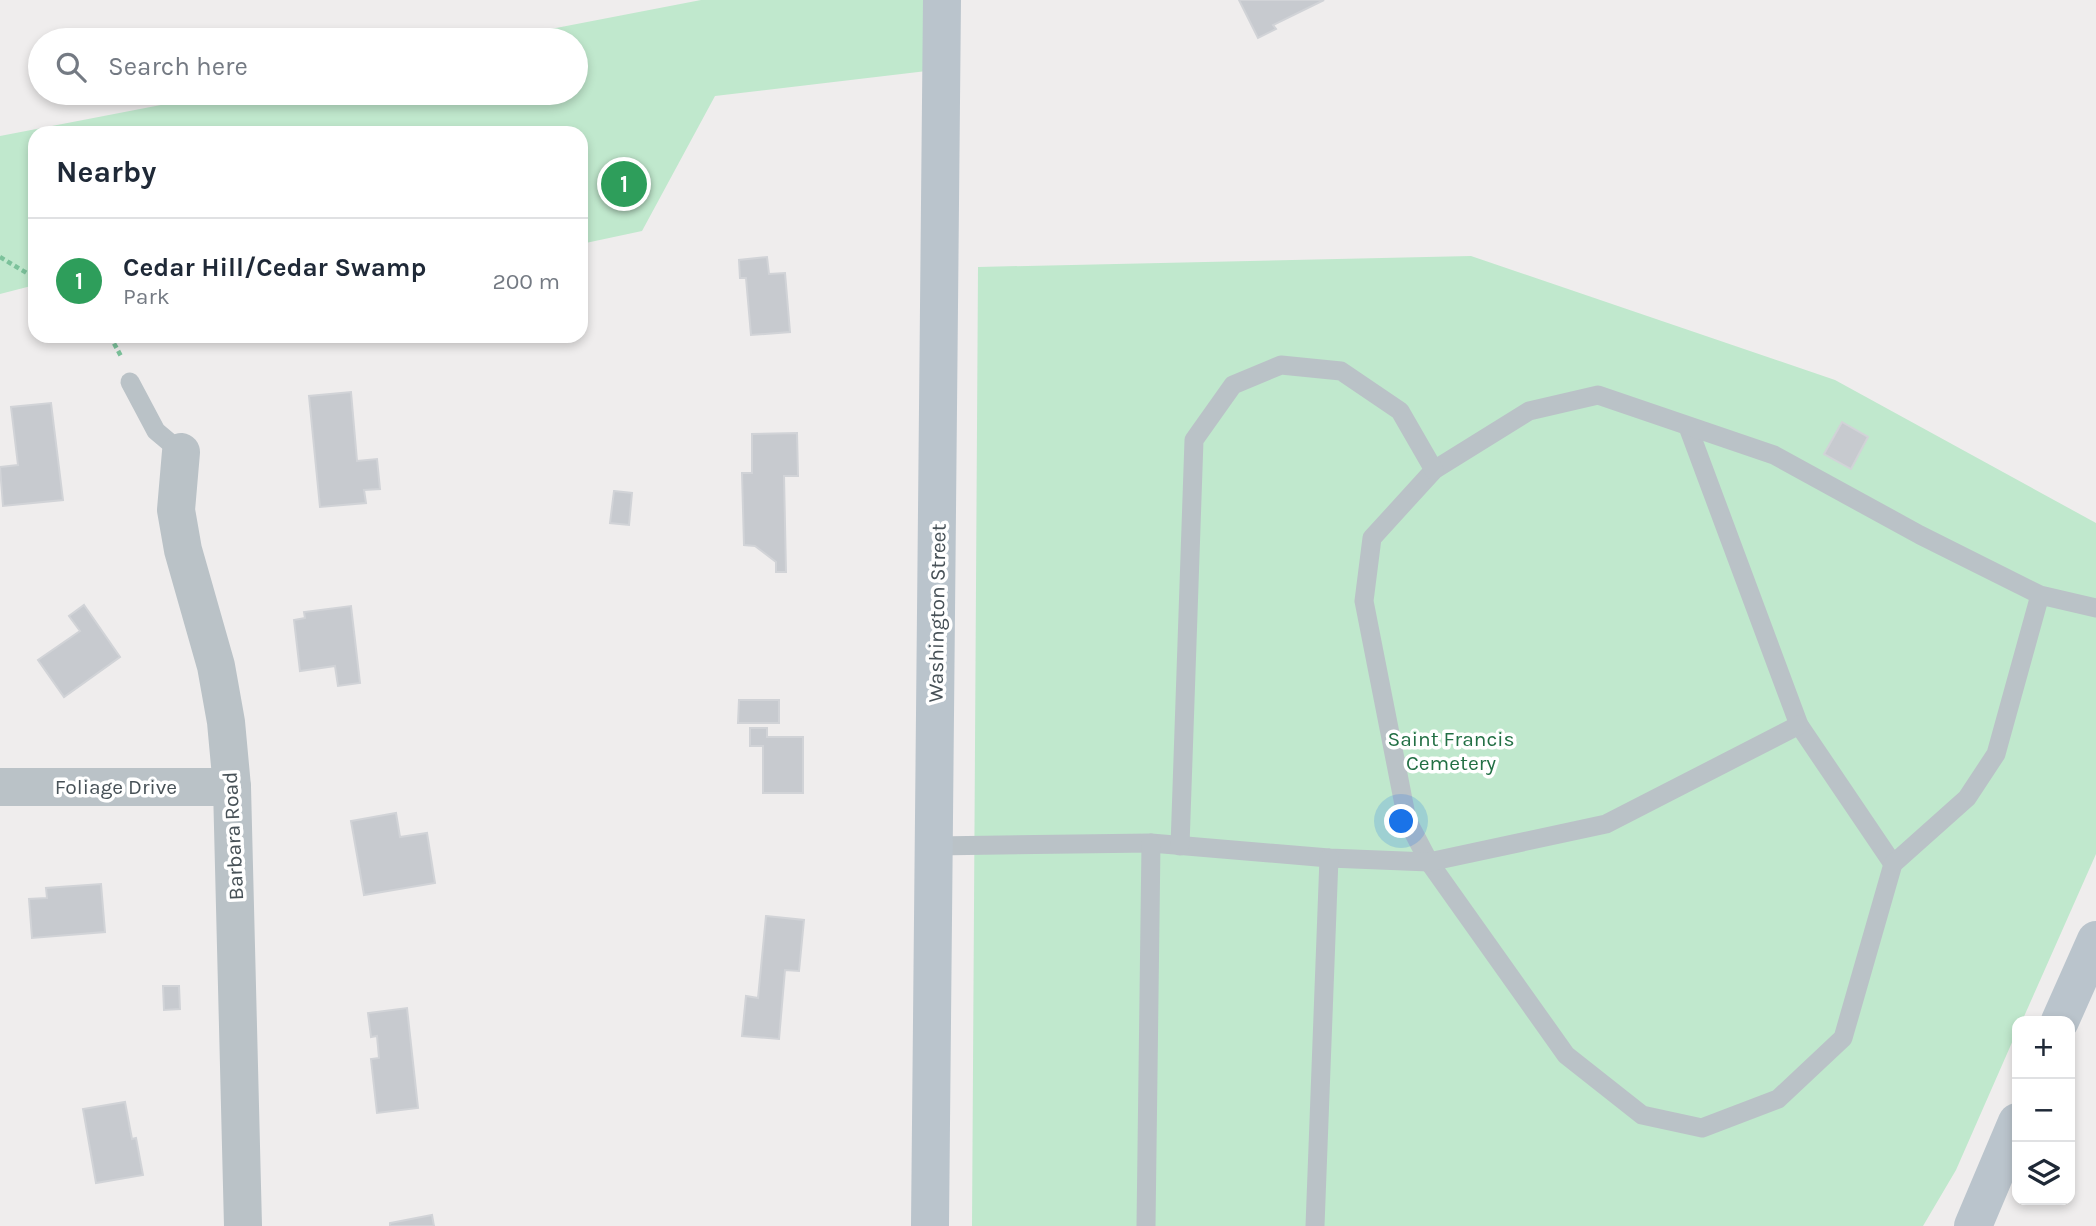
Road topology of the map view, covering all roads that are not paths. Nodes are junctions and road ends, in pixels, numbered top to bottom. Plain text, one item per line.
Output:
1 (942, 0) edge
2 (130, 382) dead end
3 (1688, 427) junction
4 (181, 452) joint
5 (1434, 470) junction
6 (2040, 596) junction
7 (2096, 608) edge
8 (1799, 725) junction
9 (0, 787) edge
10 (232, 787) junction
11 (1151, 843) junction
12 (934, 846) junction
13 (1180, 846) junction
14 (1329, 858) junction
15 (1429, 862) junction
16 (1893, 864) junction
17 (2096, 940) edge
18 (2062, 1016) edge
19 (2012, 1134) edge
20 (243, 1226) edge
21 (930, 1226) edge
22 (1146, 1226) edge
23 (1315, 1226) edge
24 (1973, 1226) edge

1 - 12 main road, Washington Street
2 - 4 lane
3 - 5 lane
3 - 6 lane
3 - 8 lane
4 - 10 street, Barbara Road
5 - 13 lane
5 - 15 lane
6 - 7 lane
6 - 16 lane
8 - 15 lane
8 - 16 lane
9 - 10 street, Foliage Drive
10 - 20 street, Barbara Road
11 - 12 lane
11 - 13 lane
11 - 22 lane
12 - 21 main road, Washington Street
13 - 14 lane
14 - 15 lane
14 - 23 lane
15 - 16 lane
17 - 18 main road
19 - 24 main road

